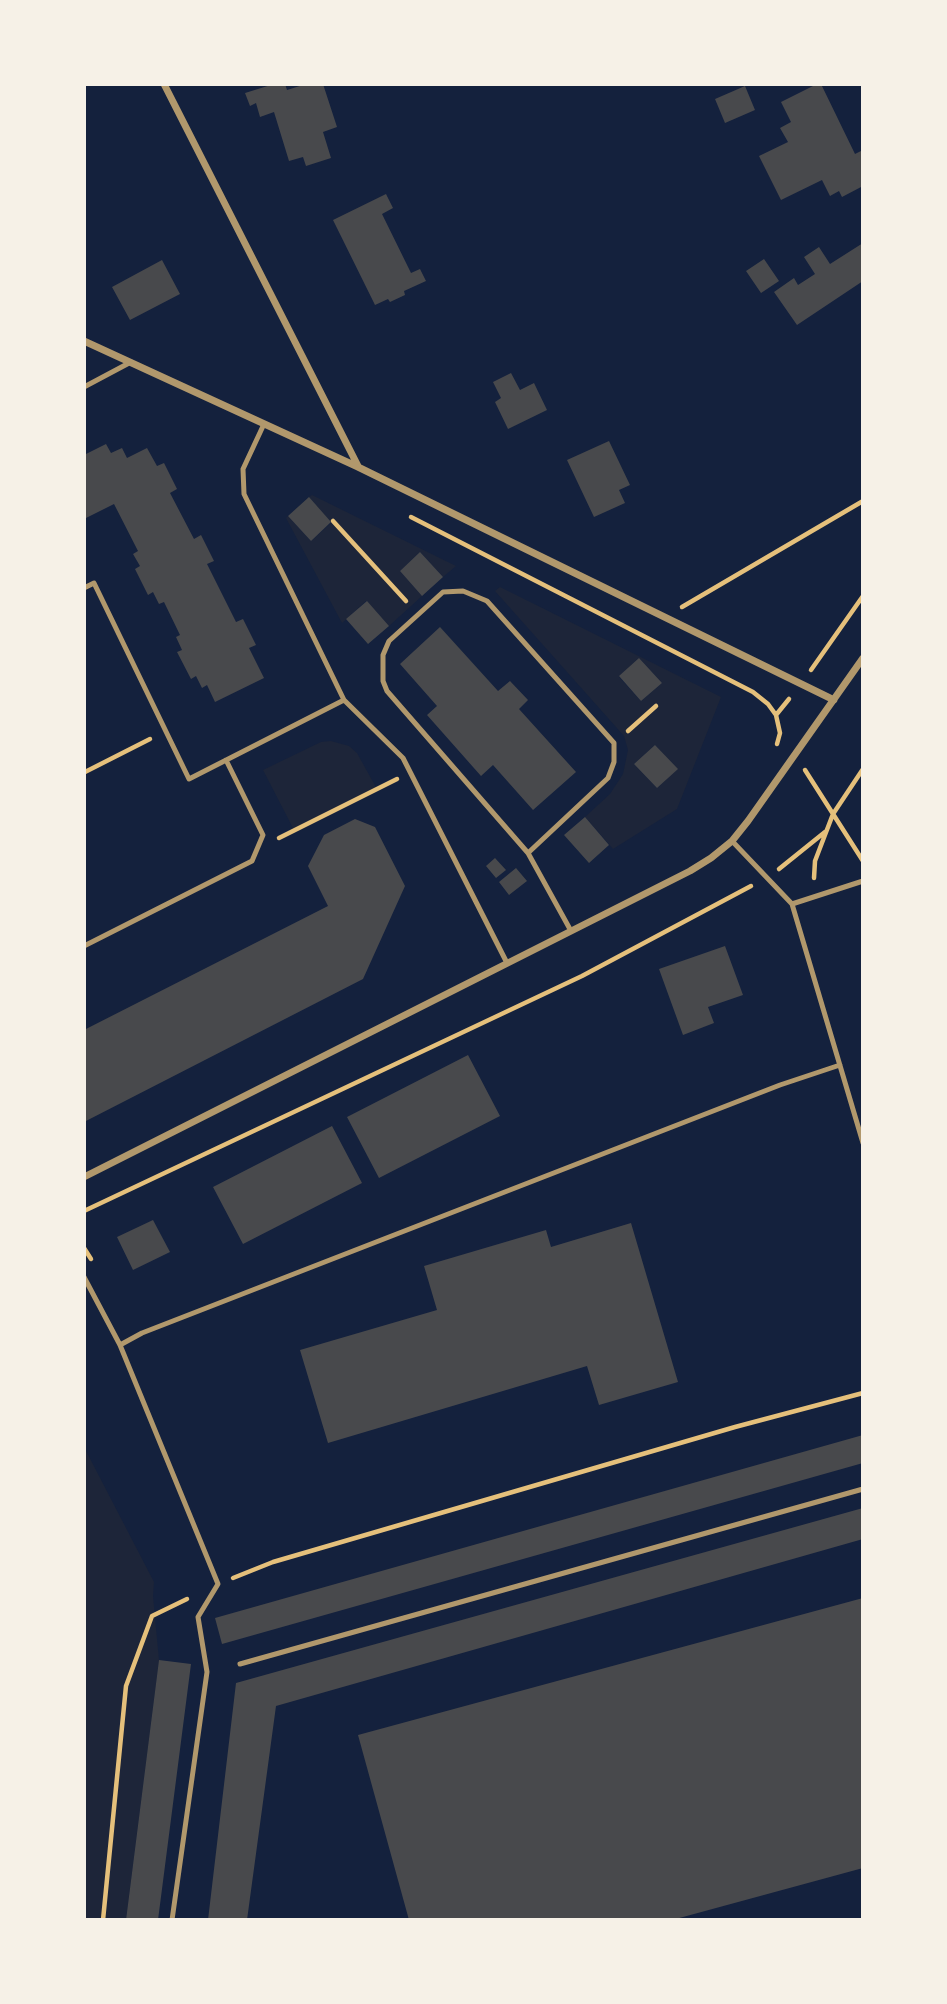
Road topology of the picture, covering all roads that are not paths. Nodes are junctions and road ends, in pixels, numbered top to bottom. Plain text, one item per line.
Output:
1 (164, 84) edge
2 (84, 341) edge
3 (131, 362) junction
4 (84, 387) edge
5 (264, 424) junction
6 (358, 467) junction
7 (84, 588) edge
8 (863, 658) edge
9 (344, 700) junction
10 (834, 700) junction
11 (226, 760) junction
12 (732, 841) junction
13 (528, 853) junction
14 (863, 881) edge
15 (792, 904) junction
16 (571, 931) junction
17 (84, 946) edge
18 (507, 963) junction
19 (839, 1065) junction
20 (863, 1143) edge
21 (84, 1177) edge
22 (84, 1277) edge
23 (120, 1345) junction
24 (863, 1489) edge
25 (240, 1664) dead end
26 (172, 1920) edge

1 - 6 street
2 - 3 street
3 - 4 lane
3 - 5 street
5 - 6 street
5 - 9 lane
6 - 10 street
7 - 11 lane
8 - 10 street
9 - 11 lane
9 - 18 lane
10 - 12 street
11 - 17 lane
12 - 15 lane
12 - 16 street
13 - 13 lane
13 - 16 lane
14 - 15 lane
15 - 19 lane
16 - 18 street
18 - 21 street
19 - 20 lane
19 - 23 lane
22 - 23 lane
23 - 26 lane
24 - 25 lane

